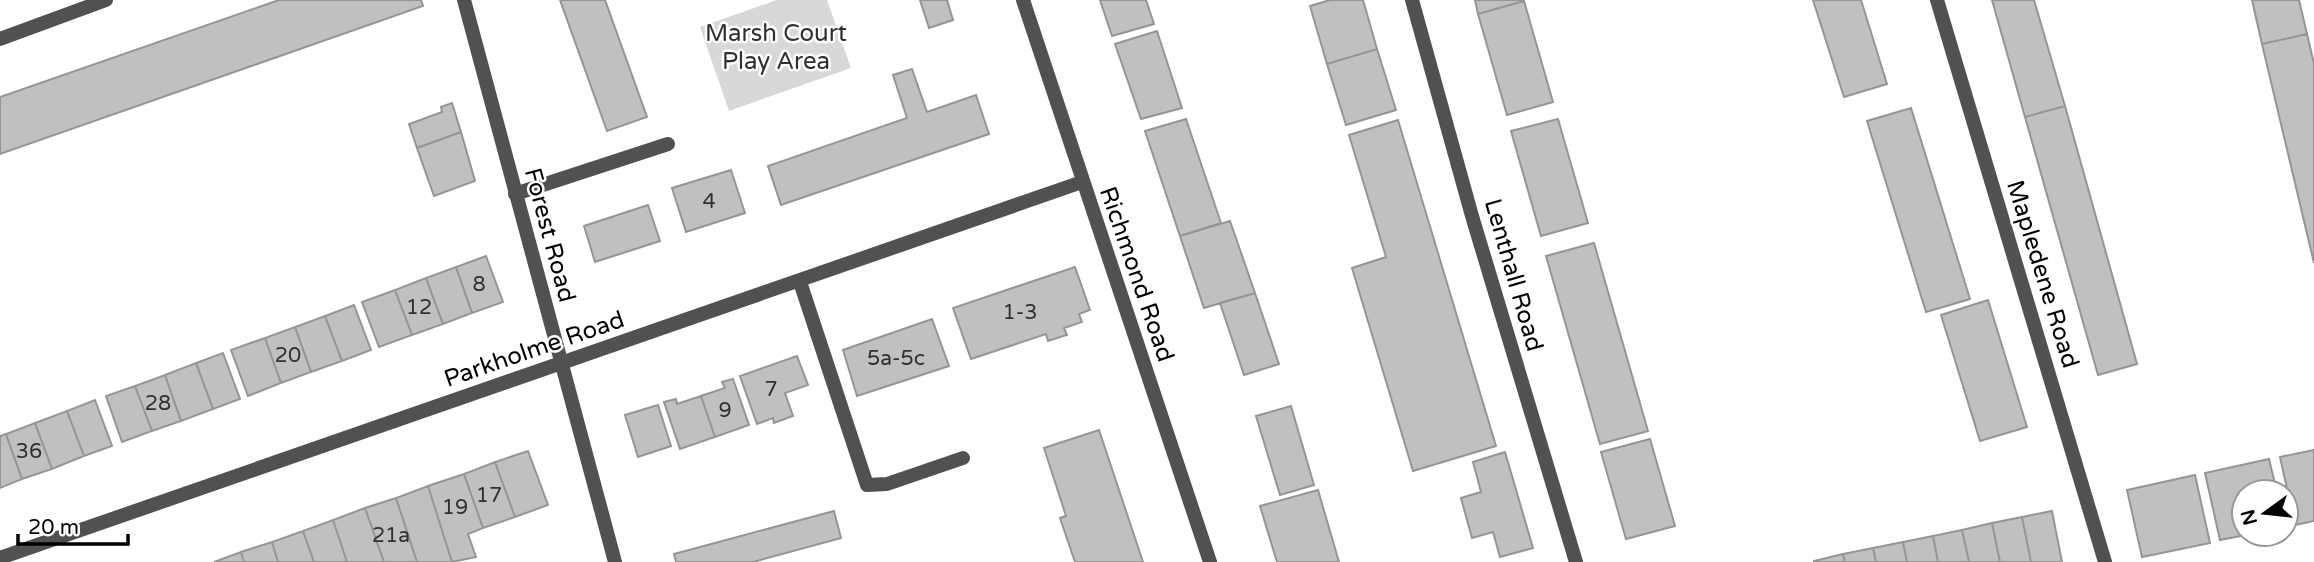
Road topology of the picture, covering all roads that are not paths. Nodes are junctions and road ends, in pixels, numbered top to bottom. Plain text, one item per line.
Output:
1 (106, 0) edge
2 (464, 0) edge
3 (1023, 0) edge
4 (1412, 0) edge
5 (1937, 0) edge
6 (0, 38) edge
7 (668, 144) dead end
8 (1082, 182) junction
9 (516, 194) junction
10 (800, 282) junction
11 (560, 364) junction
12 (963, 458) dead end
13 (0, 558) edge
14 (615, 562) edge
15 (1210, 562) edge
16 (1576, 562) edge
17 (2105, 562) edge

1 - 6 street
2 - 9 street, Forest Road
3 - 8 street, Richmond Road
4 - 16 street, Lenthall Road
5 - 17 street, Mapledene Road
7 - 9 street
8 - 10 street, Parkholme Road
8 - 15 street, Richmond Road
9 - 11 street, Forest Road
10 - 11 street, Parkholme Road
10 - 12 street
11 - 13 street, Parkholme Road
11 - 14 street, Forest Road

